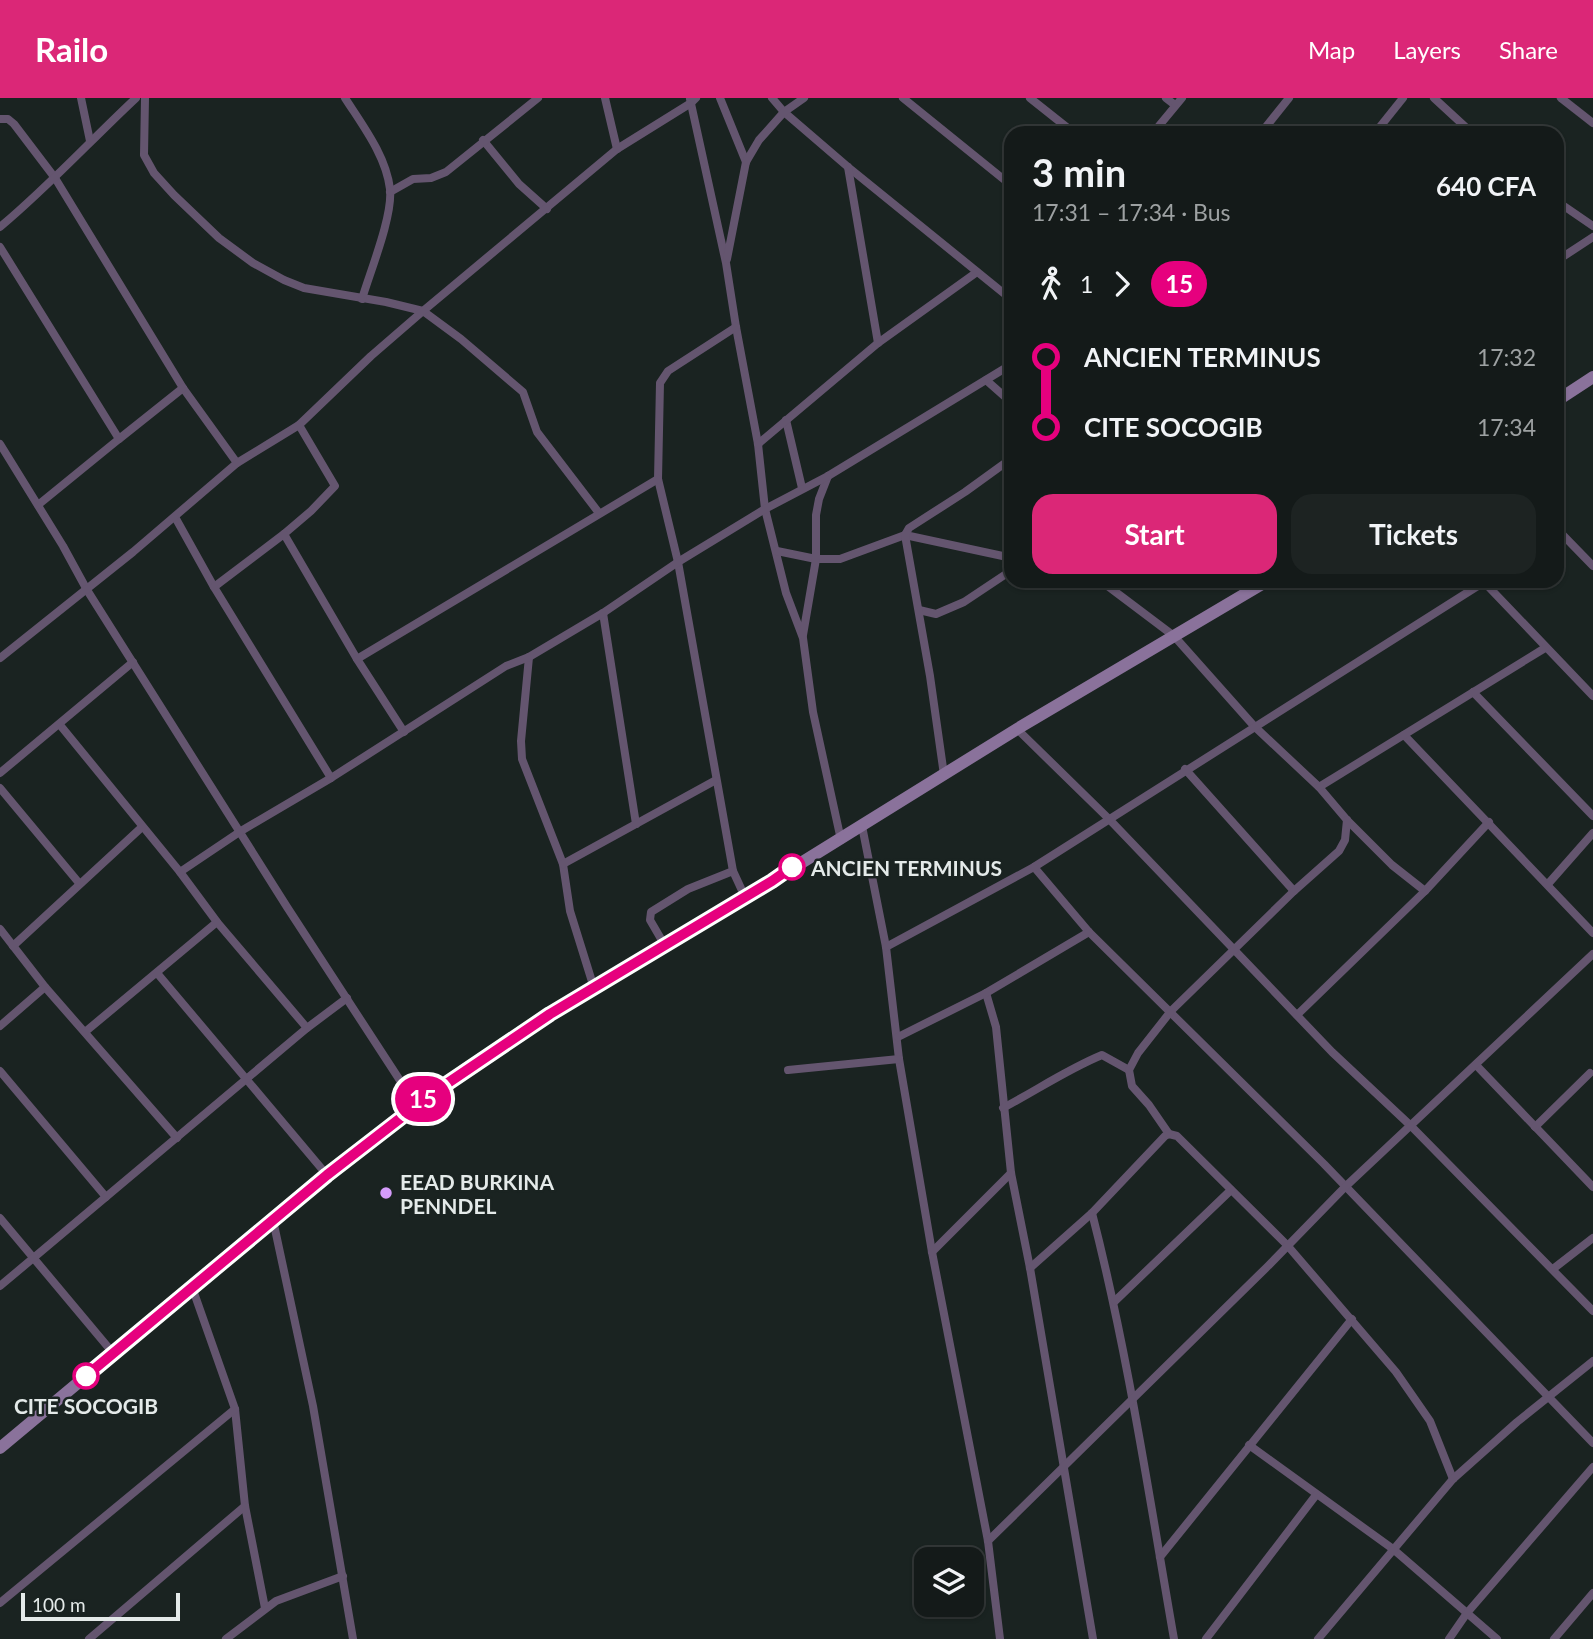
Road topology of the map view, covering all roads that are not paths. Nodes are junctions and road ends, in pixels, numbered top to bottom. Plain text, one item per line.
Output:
1 (81, 98) edge
2 (136, 98) edge
3 (145, 98) edge
4 (345, 98) edge
5 (538, 98) edge
6 (605, 98) edge
7 (720, 98) edge
8 (772, 98) edge
9 (804, 98) edge
10 (903, 98) edge
11 (1030, 98) edge
12 (1166, 98) edge
13 (1289, 98) edge
14 (1403, 98) edge
15 (1434, 98) edge
16 (1561, 98) edge
17 (692, 100) edge
18 (1179, 102) edge
19 (784, 112) junction
20 (0, 119) edge
21 (1593, 123) edge
22 (1065, 126) edge
23 (1159, 126) edge
24 (1267, 126) edge
25 (1381, 126) edge
26 (1464, 126) edge
27 (90, 141) junction
28 (483, 141) junction
29 (617, 149) junction
30 (746, 162) junction
31 (848, 167) junction
32 (55, 178) junction
33 (1004, 180) edge
34 (390, 192) junction
35 (1564, 206) edge
36 (547, 209) junction
37 (1593, 226) edge
38 (0, 227) edge
39 (1593, 237) edge
40 (0, 247) edge
41 (1564, 256) edge
42 (726, 263) junction
43 (977, 272) junction
44 (1004, 294) edge
45 (362, 299) junction
46 (423, 311) junction
47 (736, 327) junction
48 (878, 343) junction
49 (1004, 369) edge
50 (1593, 377) edge
51 (986, 380) junction
52 (183, 388) junction
53 (1004, 396) edge
54 (1564, 396) edge
55 (786, 420) junction
56 (299, 425) junction
57 (118, 439) junction
58 (0, 444) edge
59 (758, 444) junction
60 (237, 463) junction
61 (1004, 464) edge
62 (828, 476) junction
63 (658, 479) junction
64 (802, 488) junction
65 (38, 505) junction
66 (765, 509) junction
67 (599, 513) junction
68 (175, 517) junction
69 (284, 534) junction
70 (905, 536) junction
71 (1564, 536) edge
72 (777, 551) junction
73 (1004, 556) edge
74 (816, 559) junction
75 (678, 562) junction
76 (1593, 566) edge
77 (1004, 575) edge
78 (214, 587) junction
79 (1110, 588) edge
80 (1255, 588) edge
81 (1473, 588) edge
82 (1489, 588) edge
83 (87, 590) junction
84 (919, 610) junction
85 (603, 613) junction
86 (1174, 636) junction
87 (803, 638) junction
88 (1545, 648) junction
89 (1, 655) edge
90 (529, 657) junction
91 (357, 659) junction
92 (133, 663) junction
93 (1473, 692) junction
94 (1593, 696) edge
95 (60, 725) junction
96 (1254, 726) junction
97 (1017, 729) junction
98 (404, 732) junction
99 (1404, 735) junction
100 (1185, 769) junction
101 (0, 773) edge
102 (944, 775) junction
103 (331, 778) junction
104 (716, 780) junction
105 (1319, 787) junction
106 (0, 788) edge
107 (1593, 816) edge
108 (1108, 818) junction
109 (1347, 820) junction
110 (1489, 822) junction
111 (636, 824) junction
112 (862, 825) junction
113 (142, 827) junction
114 (241, 831) junction
115 (1593, 833) edge
116 (841, 839) junction
117 (564, 864) junction
118 (1034, 867) junction
119 (733, 871) junction
120 (180, 872) junction
121 (79, 883) junction
122 (1549, 884) junction
123 (1294, 891) junction
124 (1424, 891) junction
125 (744, 897) junction
126 (217, 922) junction
127 (0, 929) edge
128 (1089, 932) junction
129 (1593, 933) edge
130 (664, 944) junction
131 (13, 946) junction
132 (886, 947) junction
133 (1236, 950) junction
134 (1593, 954) edge
135 (157, 972) junction
136 (46, 987) junction
137 (593, 988) junction
138 (986, 993) junction
139 (347, 998) junction
140 (1171, 1011) junction
141 (1297, 1015) junction
142 (0, 1026) edge
143 (307, 1028) junction
144 (85, 1032) junction
145 (898, 1037) junction
146 (899, 1059) junction
147 (1476, 1065) junction
148 (788, 1070) dead end
149 (1129, 1070) junction
150 (0, 1071) edge
151 (1592, 1073) edge
152 (247, 1079) junction
153 (416, 1105) junction
154 (1003, 1108) junction
155 (1411, 1126) junction
156 (1535, 1127) junction
157 (1169, 1134) junction
158 (177, 1138) junction
159 (1011, 1173) junction
160 (327, 1175) junction
161 (1345, 1186) junction
162 (1593, 1187) edge
163 (1231, 1190) junction
164 (106, 1197) junction
165 (1093, 1213) junction
166 (0, 1218) edge
167 (273, 1220) junction
168 (1593, 1238) edge
169 (1287, 1245) junction
170 (932, 1252) junction
171 (33, 1259) junction
172 (1030, 1268) junction
173 (1553, 1269) junction
174 (0, 1286) edge
175 (192, 1287) junction
176 (1115, 1301) junction
177 (1593, 1311) edge
178 (1352, 1319) junction
179 (113, 1353) junction
180 (1593, 1362) edge
181 (1549, 1396) junction
182 (1134, 1398) junction
183 (234, 1409) junction
184 (1593, 1443) edge
185 (1249, 1445) junction
186 (0, 1448) edge
187 (1593, 1467) edge
188 (1064, 1469) junction
189 (1453, 1479) junction
190 (1316, 1494) junction
191 (245, 1506) junction
192 (988, 1541) junction
193 (1393, 1549) junction
194 (1160, 1557) junction
195 (342, 1576) junction
196 (1593, 1593) edge
197 (0, 1603) edge
198 (265, 1608) junction
199 (1467, 1613) junction
200 (89, 1639) edge
201 (226, 1639) edge
202 (353, 1639) edge
203 (1000, 1639) edge
204 (1093, 1639) edge
205 (1174, 1639) edge
206 (1206, 1639) edge
207 (1318, 1639) edge
208 (1449, 1639) edge
209 (1497, 1639) edge
210 (1553, 1639) edge

1 - 27 street
2 - 27 street
3 - 45 street
4 - 34 street
5 - 28 street
6 - 29 street
7 - 30 street
8 - 19 street
9 - 19 street
10 - 33 street
11 - 22 street
12 - 18 street
13 - 24 street
14 - 25 street
15 - 26 street
16 - 21 street
17 - 29 street
17 - 42 street
18 - 23 street
19 - 30 street
19 - 31 street
20 - 32 street
27 - 32 street
28 - 34 street
28 - 36 street
29 - 36 street
30 - 42 street
31 - 43 street
31 - 48 street
32 - 38 street
32 - 52 street
34 - 45 street
35 - 37 street
36 - 46 street
39 - 41 street
40 - 57 street
42 - 47 street
43 - 44 street
43 - 48 street
45 - 46 street
46 - 56 street
46 - 67 street
47 - 59 street
47 - 63 street
48 - 55 street
49 - 51 street
50 - 54 street
51 - 53 street
51 - 62 street
52 - 57 street
52 - 60 street
55 - 59 street
55 - 64 street
56 - 60 street
56 - 69 street
57 - 65 street
58 - 65 street
59 - 66 street
60 - 68 street
61 - 70 street
62 - 64 street
62 - 74 street
63 - 67 street
63 - 75 street
64 - 66 street
65 - 83 street
66 - 72 street
66 - 75 street
67 - 91 street
68 - 78 street
68 - 83 street
69 - 78 street
69 - 91 street
70 - 73 street
70 - 74 street
70 - 84 street
71 - 76 street
72 - 74 street
72 - 87 street
74 - 87 street
75 - 85 street
75 - 104 street
77 - 84 street
78 - 103 street
79 - 86 street
80 - 86 street
81 - 96 street
82 - 88 street
83 - 89 street
83 - 92 street
84 - 102 street
85 - 90 street
85 - 111 street
86 - 96 street
86 - 97 street
87 - 116 street
88 - 93 street
88 - 94 street
90 - 98 street
90 - 117 street
91 - 98 street
92 - 95 street
92 - 114 street
93 - 99 street
93 - 107 street
95 - 101 street
95 - 113 street
96 - 100 street
96 - 105 street
97 - 102 street
97 - 108 street
98 - 103 street
99 - 105 street
99 - 110 street
100 - 108 street
100 - 123 street
102 - 112 street
103 - 114 street
104 - 111 street
104 - 119 street
105 - 109 street
106 - 121 street
108 - 118 street
108 - 133 street
109 - 123 street
109 - 124 street
110 - 122 street
110 - 124 street
111 - 117 street
112 - 116 street
112 - 132 street
113 - 120 street
113 - 121 street
114 - 120 street
114 - 139 street
115 - 122 street
116 - 125 street
117 - 137 street
118 - 128 street
118 - 132 street
119 - 125 street
119 - 130 street
120 - 126 street
121 - 131 street
122 - 129 street
123 - 133 street
124 - 141 street
125 - 130 street
126 - 135 street
126 - 143 street
127 - 131 street
128 - 138 street
128 - 140 street
130 - 137 street
131 - 136 street
132 - 145 street
133 - 140 street
133 - 141 street
134 - 147 street
135 - 144 street
135 - 152 street
136 - 142 street
136 - 144 street
137 - 153 street
138 - 145 street
138 - 154 street
139 - 143 street
139 - 153 street
140 - 149 street
140 - 161 street
141 - 155 street
143 - 152 street
144 - 158 street
145 - 146 street
146 - 148 street
146 - 170 street
147 - 155 street
147 - 156 street
149 - 154 street
149 - 157 street
150 - 164 street
151 - 156 street
152 - 158 street
152 - 160 street
153 - 160 street
154 - 159 street
155 - 161 street
155 - 173 street
156 - 162 street
157 - 163 street
157 - 165 street
158 - 164 street
159 - 170 street
159 - 172 street
160 - 167 street
161 - 169 street
161 - 181 street
163 - 169 street
163 - 176 street
164 - 171 street
165 - 172 street
165 - 176 street
166 - 171 street
167 - 175 street
167 - 195 street
168 - 173 street
169 - 178 street
169 - 182 street
170 - 192 street
171 - 174 street
171 - 179 street
172 - 188 street
173 - 177 street
175 - 179 street
175 - 183 street
176 - 182 street
178 - 185 street
178 - 189 street
179 - 186 street
180 - 181 street
181 - 184 street
181 - 189 street
182 - 188 street
182 - 194 street
183 - 191 street
183 - 197 street
185 - 190 street
185 - 194 street
187 - 199 street
188 - 192 street
188 - 204 street
189 - 193 street
190 - 193 street
190 - 206 street
191 - 198 street
191 - 200 street
192 - 203 street
193 - 199 street
193 - 207 street
194 - 205 street
195 - 198 street
195 - 202 street
196 - 210 street
198 - 201 street
199 - 208 street
199 - 209 street

